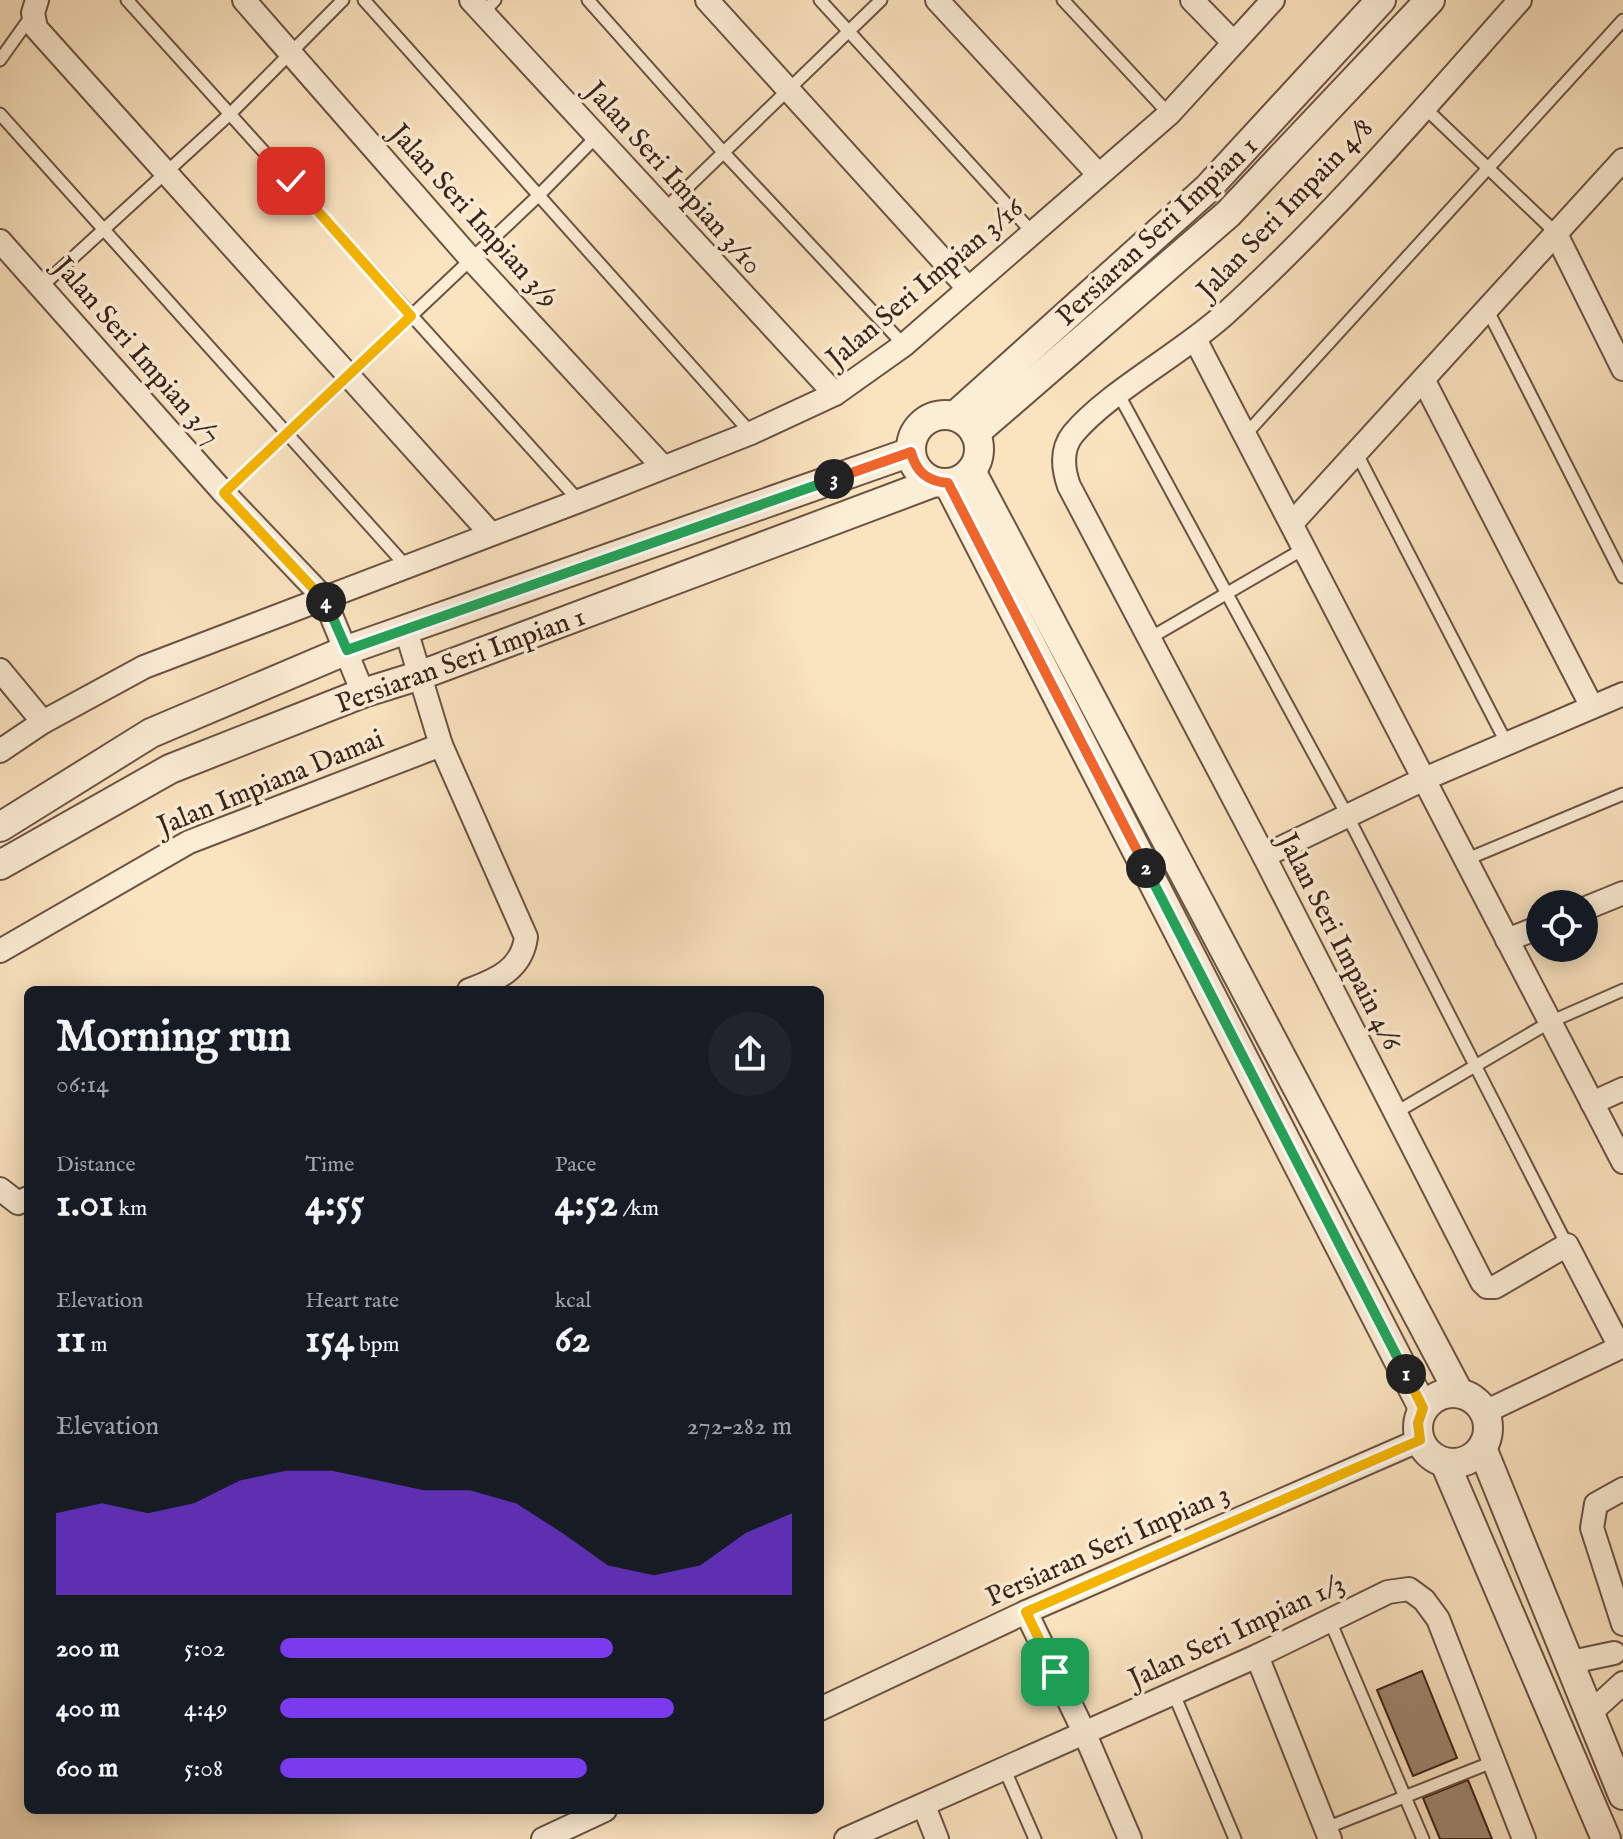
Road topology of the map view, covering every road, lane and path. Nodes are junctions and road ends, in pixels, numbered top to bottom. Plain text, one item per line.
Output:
1 (127, 0) edge
2 (244, 0) edge
3 (343, 0) edge
4 (364, 0) edge
5 (588, 0) edge
6 (707, 0) edge
7 (820, 0) edge
8 (881, 0) edge
9 (937, 0) edge
10 (1063, 0) edge
11 (1192, 0) edge
12 (1273, 0) edge
13 (1381, 0) edge
14 (1430, 0) edge
15 (1520, 0) edge
16 (483, 4) edge
17 (35, 7) edge
18 (1623, 20) edge
19 (848, 32) junction
20 (1233, 42) junction
21 (293, 54) junction
22 (0, 60) edge
23 (788, 87) junction
24 (1424, 107) junction
25 (231, 113) junction
26 (0, 114) edge
27 (1169, 114) junction
28 (597, 136) junction
29 (724, 153) junction
30 (1623, 160) edge
31 (1489, 168) junction
32 (165, 173) junction
33 (1098, 174) junction
34 (539, 195) junction
35 (663, 210) junction
36 (103, 228) junction
37 (1032, 232) junction
38 (1555, 232) junction
39 (0, 241) edge
40 (470, 258) junction
41 (42, 286) junction
42 (968, 288) junction
43 (1488, 311) junction
44 (411, 316) junction
45 (1195, 339) junction
46 (904, 345) junction
47 (1623, 369) edge
48 (350, 375) junction
49 (1424, 381) junction
50 (835, 394) junction
51 (1119, 395) junction
52 (965, 424) junction
53 (751, 433) junction
54 (289, 434) junction
55 (1246, 434) junction
56 (1070, 436) joint
57 (911, 452) junction
58 (1357, 454) junction
59 (663, 467) junction
60 (951, 479) junction
61 (224, 493) junction
62 (579, 501) junction
63 (1293, 522) junction
64 (491, 534) junction
65 (1306, 547) junction
66 (406, 566) junction
67 (1623, 577) edge
68 (1227, 591) junction
69 (324, 598) junction
70 (406, 630) junction
71 (1150, 638) junction
72 (347, 650) junction
73 (0, 670) edge
74 (421, 675) junction
75 (363, 693) junction
76 (1623, 694) edge
77 (1592, 707) junction
78 (43, 722) junction
79 (1507, 744) junction
80 (441, 745) junction
81 (0, 751) edge
82 (1422, 780) junction
83 (1623, 794) edge
84 (1347, 815) junction
85 (0, 827) edge
86 (1264, 856) junction
87 (1464, 861) junction
88 (0, 865) edge
89 (1623, 893) edge
90 (1598, 903) edge
91 (1526, 933) edge
92 (1507, 940) junction
93 (0, 951) edge
94 (480, 986) edge
95 (1623, 990) edge
96 (1550, 1022) junction
97 (1474, 1064) junction
98 (1623, 1089) edge
99 (1592, 1103) junction
100 (1395, 1113) junction
101 (1623, 1162) edge
102 (0, 1189) edge
103 (24, 1200) edge
104 (1567, 1245) junction
105 (1621, 1346) edge
106 (1459, 1393) junction
107 (1423, 1408) junction
108 (1485, 1412) junction
109 (1420, 1440) junction
110 (1482, 1448) junction
111 (1445, 1463) junction
112 (1623, 1489) edge
113 (1026, 1612) junction
114 (1330, 1621) junction
115 (1623, 1624) edge
116 (1618, 1647) edge
117 (1257, 1656) junction
118 (1567, 1663) junction
119 (1623, 1680) edge
120 (1173, 1692) junction
121 (824, 1707) edge
122 (1589, 1714) junction
123 (1084, 1732) junction
124 (1495, 1761) junction
125 (1004, 1768) junction
126 (1623, 1795) edge
127 (1406, 1798) junction
128 (924, 1806) junction
129 (596, 1814) edge
130 (1328, 1834) edge
131 (543, 1839) edge
132 (846, 1839) edge
133 (937, 1839) edge
134 (1035, 1839) edge
135 (1130, 1839) edge
136 (1235, 1839) edge
137 (1423, 1839) edge
138 (1524, 1839) edge
139 (1606, 1839) edge

1 - 25 lane
2 - 21 street, Jalan Seri Impian 3/9
3 - 21 lane
4 - 34 lane
5 - 29 lane
6 - 23 street
7 - 19 lane
8 - 19 lane
9 - 33 street
10 - 27 lane
11 - 20 street
12 - 20 street, Jalan Seri Impian 3/16
13 - 52 street, Persiaran Seri Impian 1
14 - 52 street
15 - 24 street, Jalan Seri Impain 4/8
16 - 28 street, Jalan Seri Impian 3/10
17 - 22 lane
17 - 32 street
18 - 31 lane
19 - 23 lane
19 - 37 lane
20 - 27 street, Jalan Seri Impian 3/16
21 - 25 lane
21 - 40 street, Jalan Seri Impian 3/9
23 - 29 lane
23 - 42 street
24 - 31 lane
24 - 45 street, Jalan Seri Impain 4/8
25 - 32 lane
25 - 44 lane
26 - 36 lane
27 - 33 street, Jalan Seri Impian 3/16
28 - 34 lane
28 - 35 street, Jalan Seri Impian 3/10
29 - 35 lane
29 - 46 lane
30 - 38 street
31 - 38 lane
31 - 55 lane
32 - 36 lane
32 - 48 street
33 - 37 street, Jalan Seri Impian 3/16
34 - 40 lane
34 - 53 lane
35 - 50 street, Jalan Seri Impian 3/10
36 - 41 lane
36 - 54 lane
37 - 42 street, Jalan Seri Impian 3/16
38 - 43 street
38 - 47 street
39 - 41 street, Jalan Seri Impian 3/7
40 - 44 lane
40 - 59 street, Jalan Seri Impian 3/9
41 - 61 street, Jalan Seri Impian 3/7
42 - 46 street, Jalan Seri Impian 3/16
43 - 49 street
43 - 67 lane
44 - 48 lane
44 - 62 lane
45 - 51 street, Jalan Seri Impain 4/8
45 - 55 street
46 - 50 street, Jalan Seri Impian 3/16
48 - 54 lane
48 - 64 street
49 - 58 street
49 - 77 street
50 - 53 street, Jalan Seri Impian 3/16
51 - 56 street, Jalan Seri Impain 4/8
51 - 68 lane
52 - 57 street
52 - 60 street
53 - 59 street, Jalan Seri Impian 3/16
54 - 61 lane
54 - 66 lane
55 - 63 street
56 - 71 street, Jalan Seri Impain 4/6
57 - 60 street
57 - 70 street, Persiaran Seri Impian 1
58 - 63 street
58 - 79 lane
59 - 62 street, Jalan Seri Impian 3/16
60 - 74 street, Persiaran Seri Impian 1
60 - 106 street
60 - 107 street
61 - 69 street, Jalan Seri Impian 3/7
62 - 64 street, Jalan Seri Impian 3/16
63 - 65 street
64 - 66 street, Jalan Seri Impian 3/16
65 - 68 lane
65 - 82 street
66 - 69 street, Jalan Seri Impian 3/16
68 - 71 lane
68 - 84 lane
69 - 72 street, Jalan Seri Impian 3/7
69 - 78 street, Jalan Seri Impian 3/16
70 - 72 street, Persiaran Seri Impian 1
70 - 74 street
71 - 86 street, Jalan Seri Impain 4/6
72 - 75 street, Jalan Seri Impian 3/7
72 - 85 street, Persiaran Seri Impian 1
73 - 78 street
74 - 75 street, Persiaran Seri Impian 1
74 - 80 street
75 - 88 street, Persiaran Seri Impian 1
76 - 77 street
77 - 79 street
78 - 81 street, Jalan Seri Impian 3/16
79 - 82 street
80 - 93 street, Jalan Impiana Damai
80 - 94 street
82 - 84 street
82 - 87 street
83 - 87 lane
84 - 86 street
84 - 97 lane
86 - 100 street, Jalan Seri Impain 4/6
87 - 92 street
89 - 90 street
91 - 92 street
92 - 96 street
95 - 96 lane
96 - 97 lane
96 - 99 street
97 - 100 lane
97 - 104 lane
98 - 99 street
99 - 101 street
100 - 104 street, Jalan Seri Impain 4/6
102 - 103 street
104 - 105 street
105 - 108 street
106 - 107 street
106 - 108 street
107 - 109 street
108 - 110 street
109 - 111 street
109 - 113 street, Persiaran Seri Impian 3
110 - 111 street
110 - 118 street
111 - 139 street
112 - 115 street
113 - 121 street, Persiaran Seri Impian 3
113 - 123 street
114 - 117 street, Jalan Seri Impian 1/3
114 - 124 street, Jalan Seri Impian 1/3
114 - 127 lane
116 - 118 street
116 - 119 street
117 - 120 street, Jalan Seri Impian 1/3
117 - 130 street
118 - 122 street
119 - 122 street
120 - 123 street, Jalan Seri Impian 1/3
120 - 136 lane
122 - 126 street
123 - 125 street, Jalan Seri Impian 1/3
123 - 135 street
124 - 127 lane
124 - 138 street
125 - 128 street, Jalan Seri Impian 1/3
125 - 134 lane
127 - 130 lane
127 - 137 lane
128 - 132 street, Jalan Seri Impian 1/3
128 - 133 street
129 - 131 street

